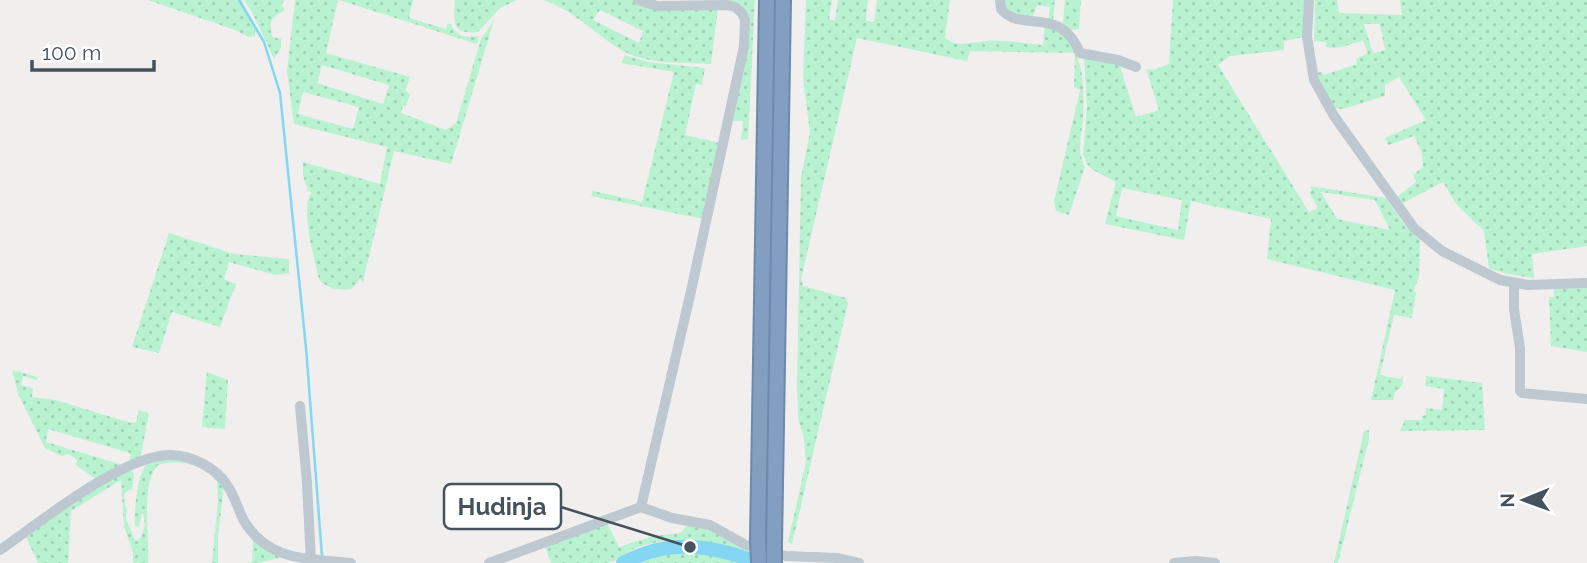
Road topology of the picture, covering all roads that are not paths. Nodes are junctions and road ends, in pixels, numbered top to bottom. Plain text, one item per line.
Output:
1 (638, 0) edge
2 (767, 0) edge
3 (783, 0) edge
4 (1000, 0) edge
5 (1309, 0) edge
6 (1136, 66) dead end
7 (1587, 283) edge
8 (1514, 284) junction
9 (1587, 399) edge
10 (300, 405) dead end
11 (640, 507) junction
12 (777, 545) junction
13 (0, 550) edge
14 (317, 560) edge
15 (351, 563) edge
16 (489, 563) edge
17 (759, 563) edge
18 (774, 563) edge
19 (783, 563) edge
20 (859, 563) edge
21 (1174, 563) edge
22 (1215, 563) edge

1 - 11 street
2 - 17 highway, bridge
3 - 12 highway
4 - 6 street
5 - 8 street
7 - 8 street
8 - 9 street
10 - 14 street
11 - 16 street
11 - 20 street
12 - 18 highway, bridge
12 - 19 highway
13 - 14 street
14 - 15 street
21 - 22 street

